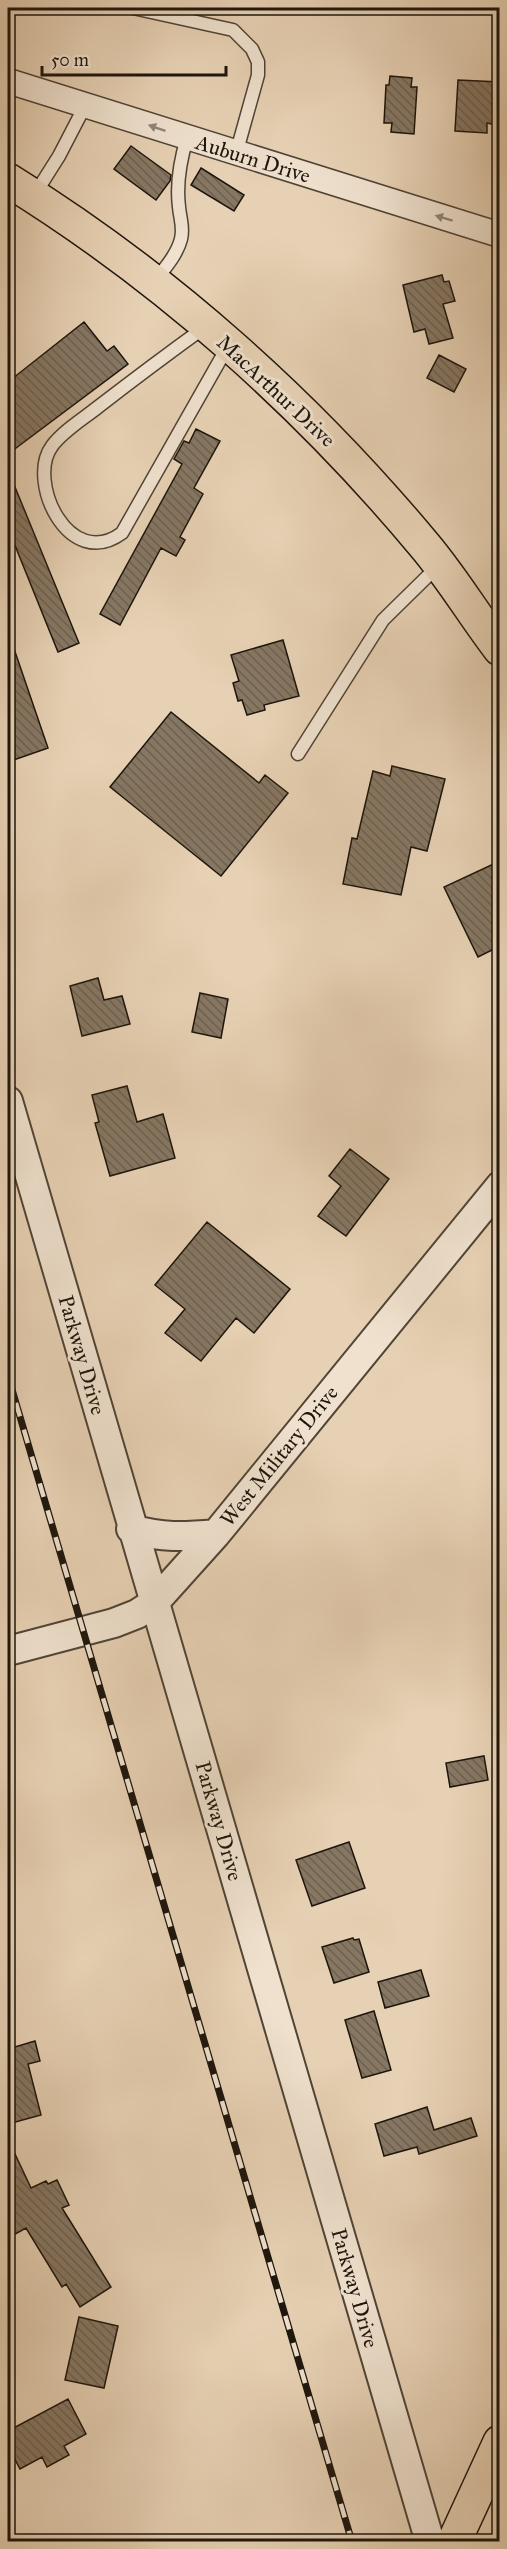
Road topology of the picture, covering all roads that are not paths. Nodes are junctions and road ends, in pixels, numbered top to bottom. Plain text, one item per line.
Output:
1 (133, 8) edge
2 (8, 81) edge
3 (86, 105) junction
4 (187, 138) junction
5 (236, 154) junction
6 (20, 188) edge
7 (500, 235) edge
8 (153, 283) junction
9 (217, 335) junction
10 (439, 565) junction
11 (500, 649) edge
12 (298, 754) dead end
13 (8, 1101) edge
14 (500, 1186) edge
15 (131, 1529) junction
16 (216, 1534) junction
17 (154, 1603) junction
18 (8, 1651) edge
19 (500, 2442) edge
20 (430, 2541) edge
21 (454, 2541) edge

1 - 5 lane
2 - 3 street, Auburn Drive
4 -> 3 street, Auburn Drive
3 - 6 lane
4 - 5 street, Auburn Drive
4 - 8 lane
7 -> 5 street, Auburn Drive
6 - 8 main road, MacArthur Drive
8 - 9 main road, MacArthur Drive
9 - 9 lane
9 - 10 main road, MacArthur Drive
10 - 11 main road, MacArthur Drive
10 - 12 lane
13 - 15 street, Parkway Drive
14 - 16 street, West Military Drive
15 - 16 street
15 - 17 street, Parkway Drive
16 - 17 street, West Military Drive
17 - 18 street, West Military Drive
17 - 20 street, Parkway Drive
19 - 21 main road

